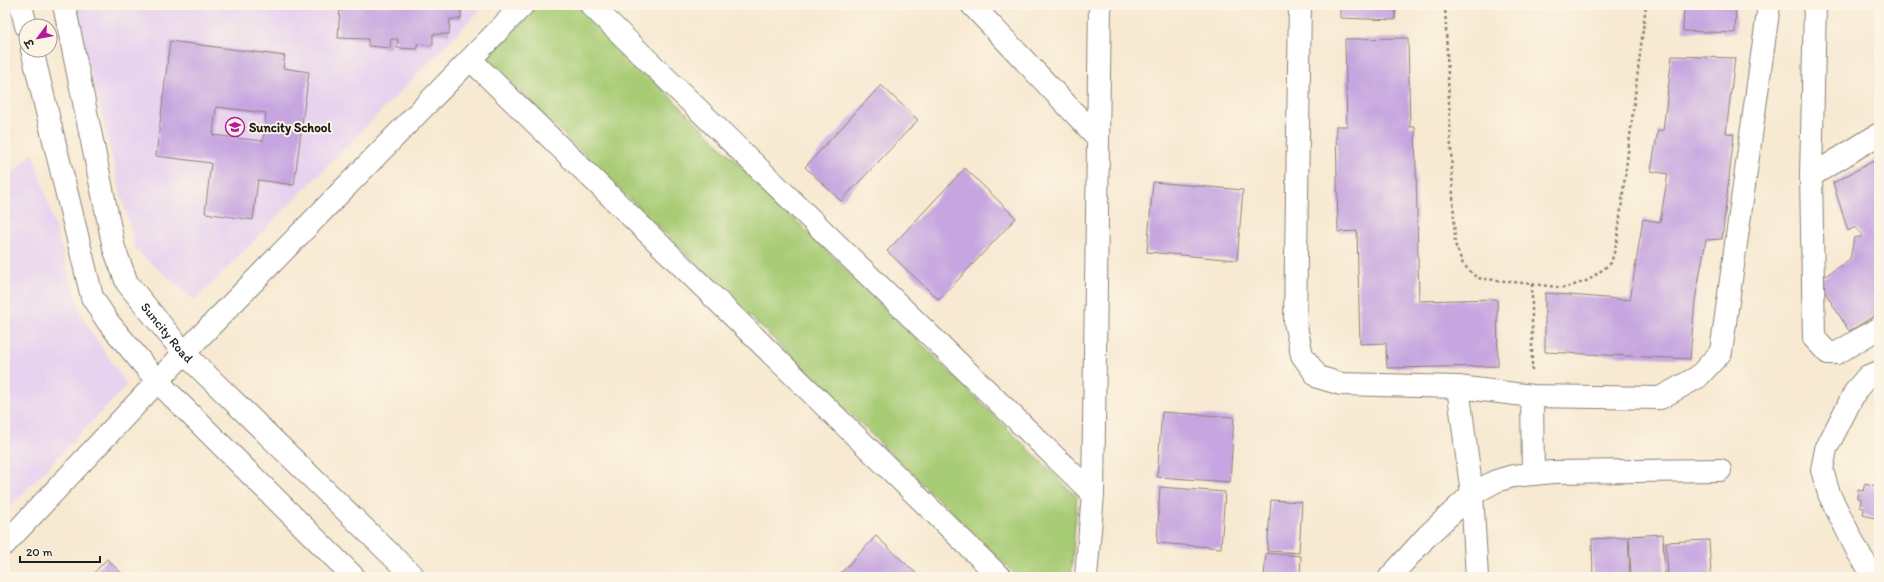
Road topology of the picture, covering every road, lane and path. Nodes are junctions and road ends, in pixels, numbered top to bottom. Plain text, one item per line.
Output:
1 (21, 5) edge
2 (64, 5) edge
3 (523, 5) edge
4 (591, 5) edge
5 (972, 5) edge
6 (1100, 5) edge
7 (1300, 5) edge
8 (1445, 5) edge
9 (1646, 5) edge
10 (1770, 5) edge
11 (1815, 5) edge
12 (24, 18) edge
13 (34, 58) edge
14 (471, 60) junction
15 (1879, 134) edge
16 (1098, 138) junction
17 (1811, 176) junction
18 (1532, 284) junction
19 (1879, 328) edge
20 (184, 353) junction
21 (1879, 372) edge
22 (158, 382) junction
23 (1458, 387) junction
24 (1532, 396) junction
25 (1720, 470) dead end
26 (1533, 474) junction
27 (1093, 494) junction
28 (1472, 494) junction
29 (5, 544) edge
30 (354, 577) edge
31 (414, 577) edge
32 (1000, 577) edge
33 (1086, 577) edge
34 (1390, 577) edge
35 (1477, 577) edge
36 (1875, 577) edge

1 - 12 street
2 - 20 street, Suncity Road
3 - 14 street
4 - 27 street
5 - 16 street
6 - 16 street
7 - 23 street
8 - 18 path
9 - 18 path
10 - 24 street
11 - 17 street
13 - 22 street
14 - 20 street
14 - 32 street
15 - 17 street
16 - 27 street
17 - 19 street
18 - 24 path
20 - 22 street
20 - 31 street, Suncity Road
21 - 36 street
22 - 29 street
22 - 30 street
23 - 24 street
23 - 28 street
24 - 26 street
25 - 26 street
26 - 28 street
27 - 33 street
28 - 34 street
28 - 35 street

